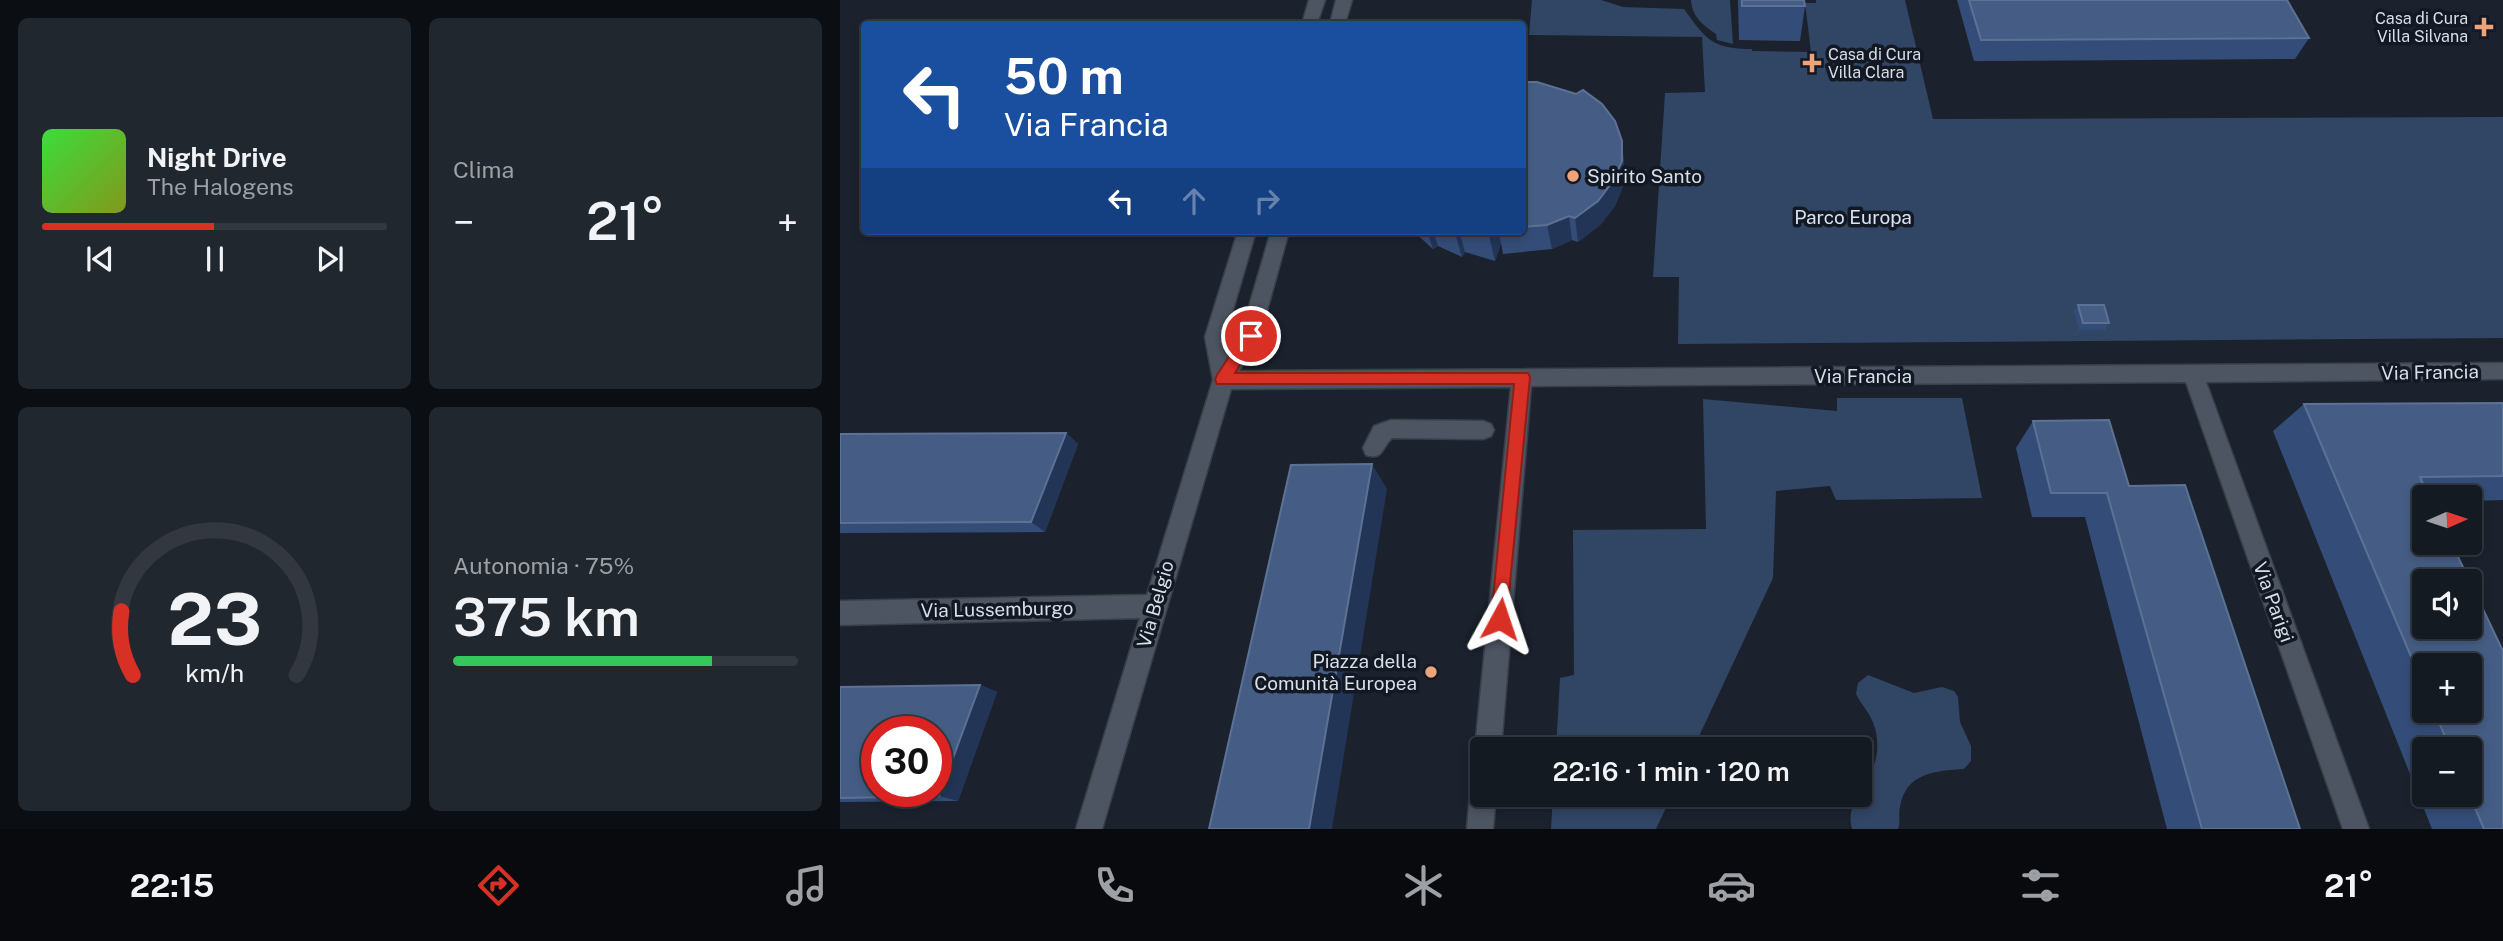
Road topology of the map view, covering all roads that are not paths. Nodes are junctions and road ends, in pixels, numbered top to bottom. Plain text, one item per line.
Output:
1 (1317, 0) edge
2 (1345, 0) edge
3 (1311, 21) edge
4 (1339, 21) edge
5 (1246, 235) edge
6 (1279, 235) edge
7 (2503, 371) edge
8 (2193, 374) junction
9 (1522, 377) junction
10 (1223, 380) junction
11 (1483, 430) dead end
12 (1374, 447) dead end
13 (1154, 606) junction
14 (840, 613) edge
15 (1489, 737) edge
16 (1482, 807) edge
17 (1089, 829) edge
18 (1480, 829) edge
19 (2356, 829) edge

1 - 3 street
2 - 4 street
5 - 10 street
6 - 10 street
7 - 8 street, Via Francia
8 - 9 street, Via Francia
8 - 19 street, Via Parigi
9 - 10 street, Via Francia
9 - 15 street
10 - 13 street, Via Belgio
11 - 12 street
13 - 14 street, Via Lussemburgo
13 - 17 street, Via Belgio
16 - 18 street

